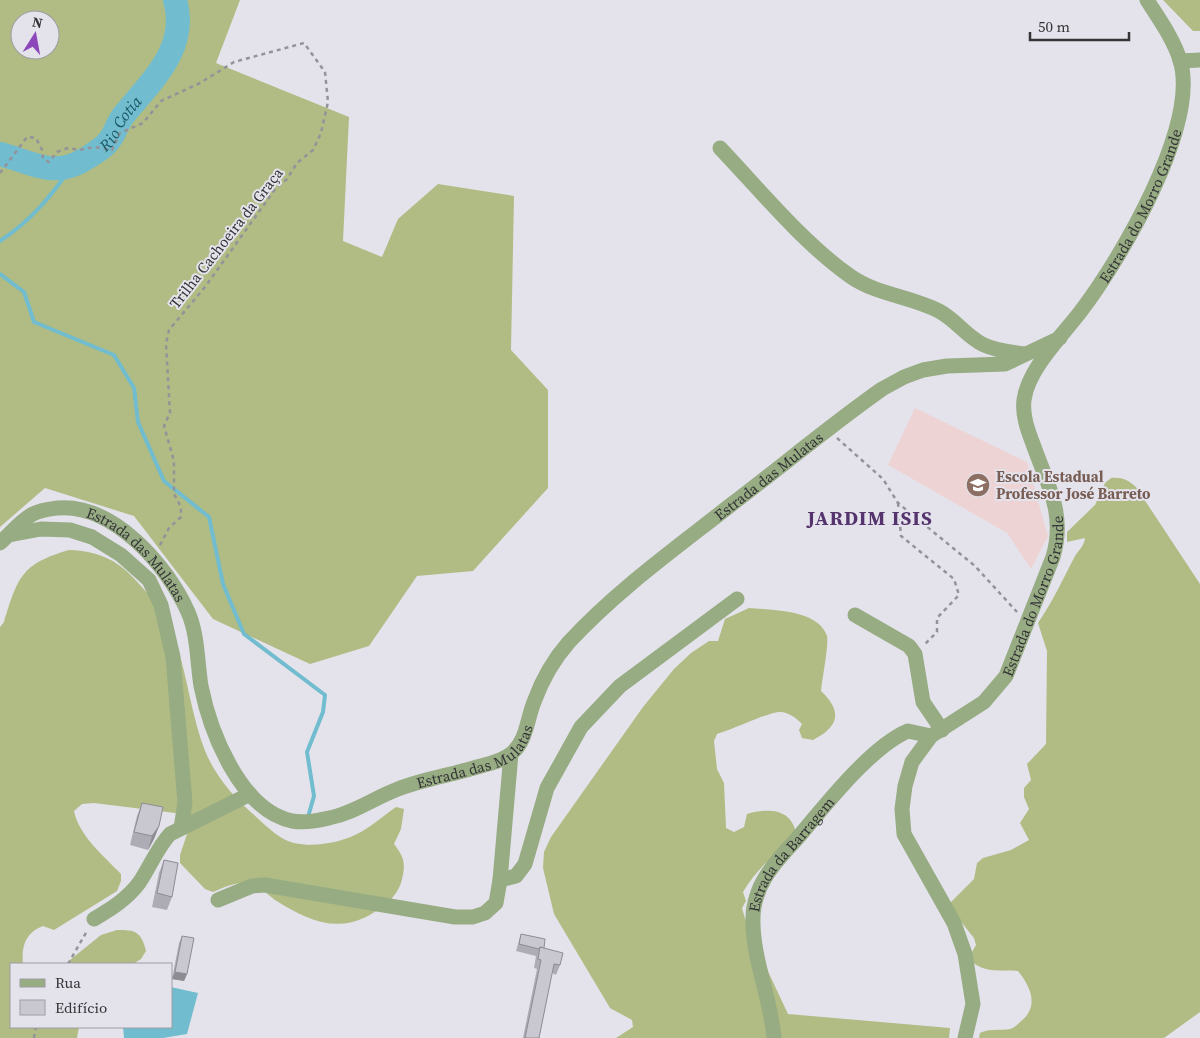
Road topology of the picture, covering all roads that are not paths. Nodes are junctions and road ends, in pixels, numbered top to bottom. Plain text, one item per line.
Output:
1 (1147, 0) edge
2 (1200, 60) edge
3 (1180, 61) junction
4 (720, 148) dead end
5 (1060, 338) junction
6 (1025, 354) junction
7 (4, 539) edge
8 (737, 598) dead end
9 (855, 615) dead end
10 (937, 733) junction
11 (511, 754) junction
12 (250, 794) junction
13 (181, 828) junction
14 (500, 880) junction
15 (218, 900) dead end
16 (94, 919) road end
17 (774, 1038) edge
18 (966, 1038) edge

1 - 3 street, Estrada do Morro Grande
2 - 3 street
3 - 5 street, Estrada do Morro Grande
4 - 6 street
5 - 6 street, Estrada das Mulatas
5 - 10 street, Estrada do Morro Grande
6 - 11 street, Estrada das Mulatas
7 - 12 street, Estrada das Mulatas
7 - 13 street
8 - 14 street
9 - 10 street
10 - 17 street, Estrada da Barragem
10 - 18 street, Estrada do Morro Grande
11 - 12 street, Estrada das Mulatas
11 - 14 street
12 - 13 street
13 - 16 street
14 - 15 street

